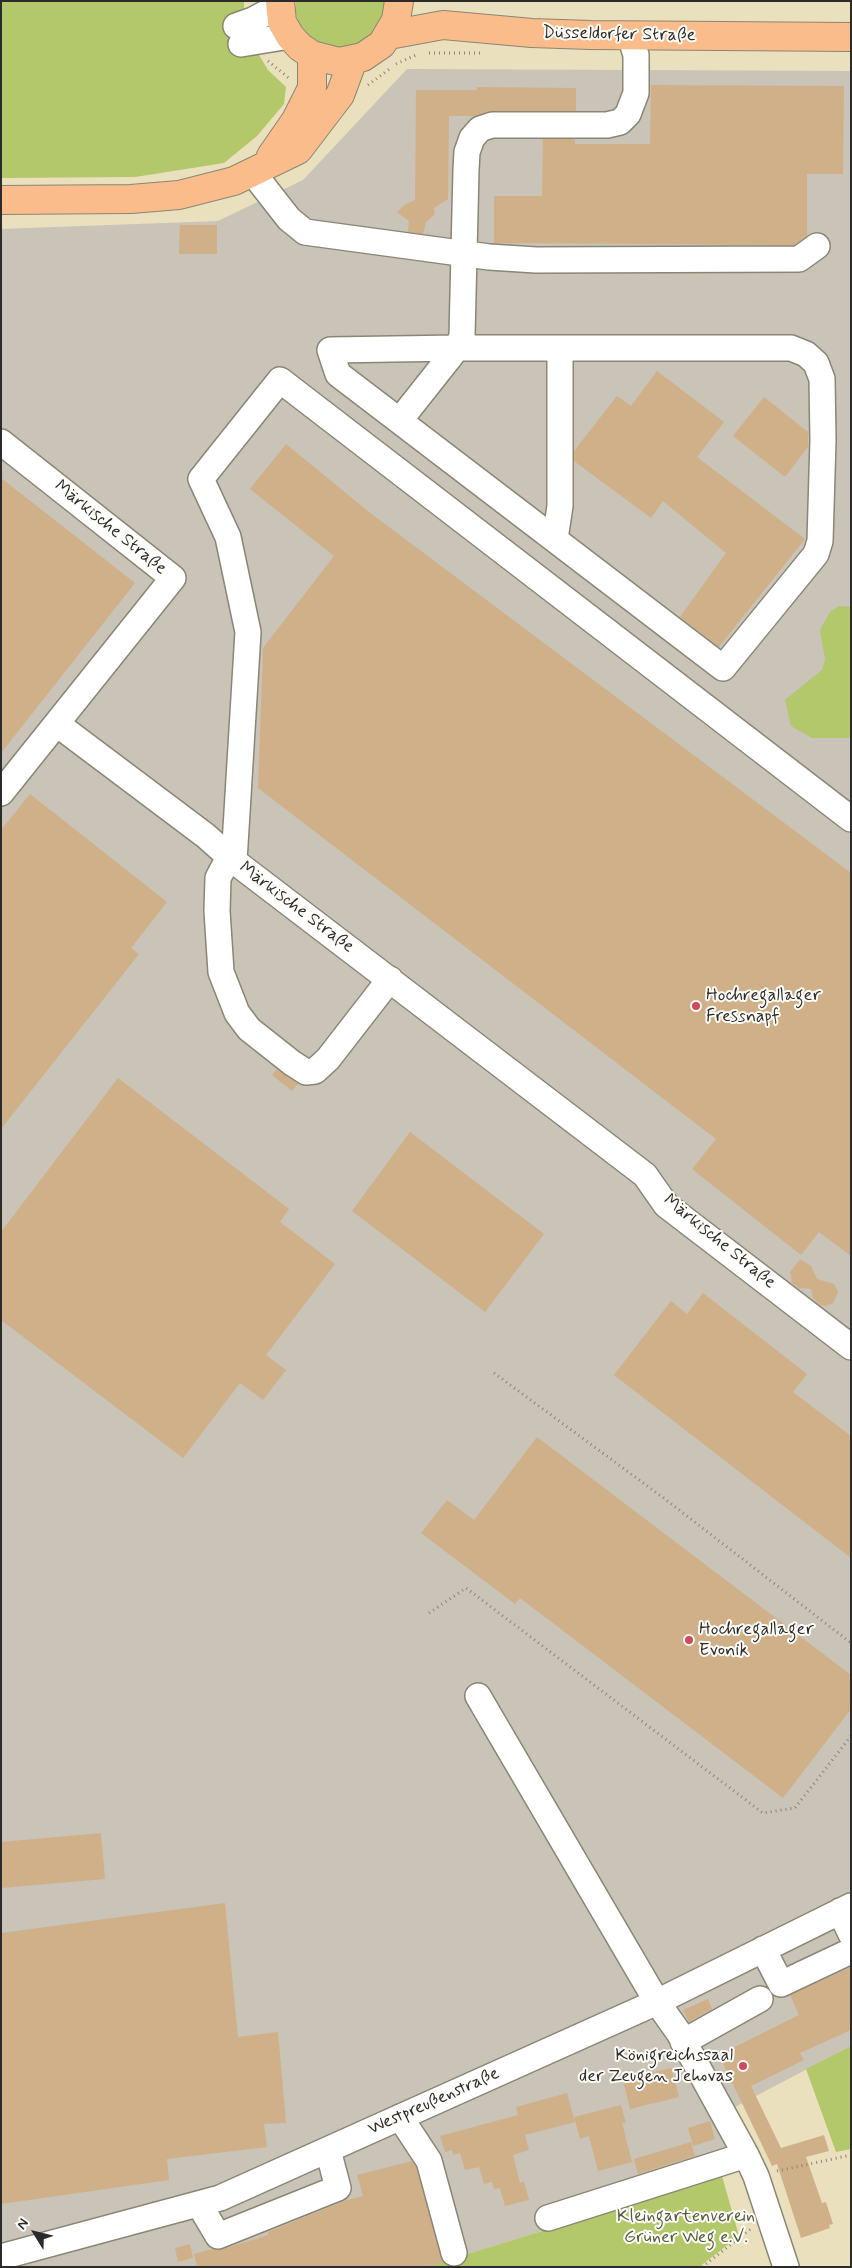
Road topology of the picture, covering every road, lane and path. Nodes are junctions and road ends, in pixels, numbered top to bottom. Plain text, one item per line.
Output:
1 (399, 1) edge
2 (280, 4) edge
3 (389, 35) junction
4 (290, 36) junction
5 (630, 36) junction
6 (851, 37) edge
7 (312, 56) junction
8 (353, 60) junction
9 (260, 168) junction
10 (1, 200) edge
11 (817, 246) dead end
12 (464, 254) junction
13 (457, 348) junction
14 (560, 348) junction
15 (400, 420) junction
16 (1, 442) edge
17 (555, 539) junction
18 (56, 724) junction
19 (1, 793) edge
20 (851, 819) edge
21 (232, 859) junction
22 (390, 979) junction
23 (851, 1347) edge
24 (494, 1373) dead end
25 (429, 1613) dead end
26 (851, 1643) edge
27 (478, 1696) dead end
28 (851, 1736) edge
29 (845, 1909) edge
30 (851, 1934) edge
31 (763, 1949) junction
32 (851, 1951) edge
33 (760, 1999) dead end
34 (657, 2002) junction
35 (683, 2042) junction
36 (400, 2117) junction
37 (328, 2150) junction
38 (851, 2155) edge
39 (751, 2165) junction
40 (199, 2204) junction
41 (548, 2218) dead end
42 (771, 2220) junction
43 (454, 2253) dead end
44 (1, 2257) edge
45 (40, 2257) edge
46 (702, 2267) edge
47 (786, 2267) edge

1 - 3 main road
2 - 4 main road
2 - 4 street
3 - 5 main road, Düsseldorfer Straße
3 - 8 main road
4 - 7 main road
5 - 6 main road, Düsseldorfer Straße
5 - 12 street
7 - 8 main road
7 - 9 main road
8 - 9 main road
9 - 10 main road
9 - 12 street
11 - 12 street
12 - 13 street
13 - 14 street
13 - 15 street
13 - 15 street
14 - 17 street
14 - 17 street
15 - 17 street
16 - 18 street, Märkische Straße
18 - 19 street
18 - 21 street, Märkische Straße
20 - 21 street
21 - 22 street, Märkische Straße
21 - 22 street
22 - 23 street, Märkische Straße
24 - 26 path
25 - 28 path
27 - 34 street
29 - 30 street
29 - 31 street, Westpreußenstraße
31 - 32 street
31 - 34 street, Westpreußenstraße
33 - 35 street
34 - 35 street
34 - 36 street, Westpreußenstraße
35 - 39 street
36 - 37 street, Westpreußenstraße
36 - 43 street
37 - 40 street, Westpreußenstraße
37 - 40 street
38 - 39 path
39 - 41 street
39 - 42 street
40 - 45 street, Westpreußenstraße
42 - 46 path
42 - 47 street
44 - 45 street, Westpreußenstraße

